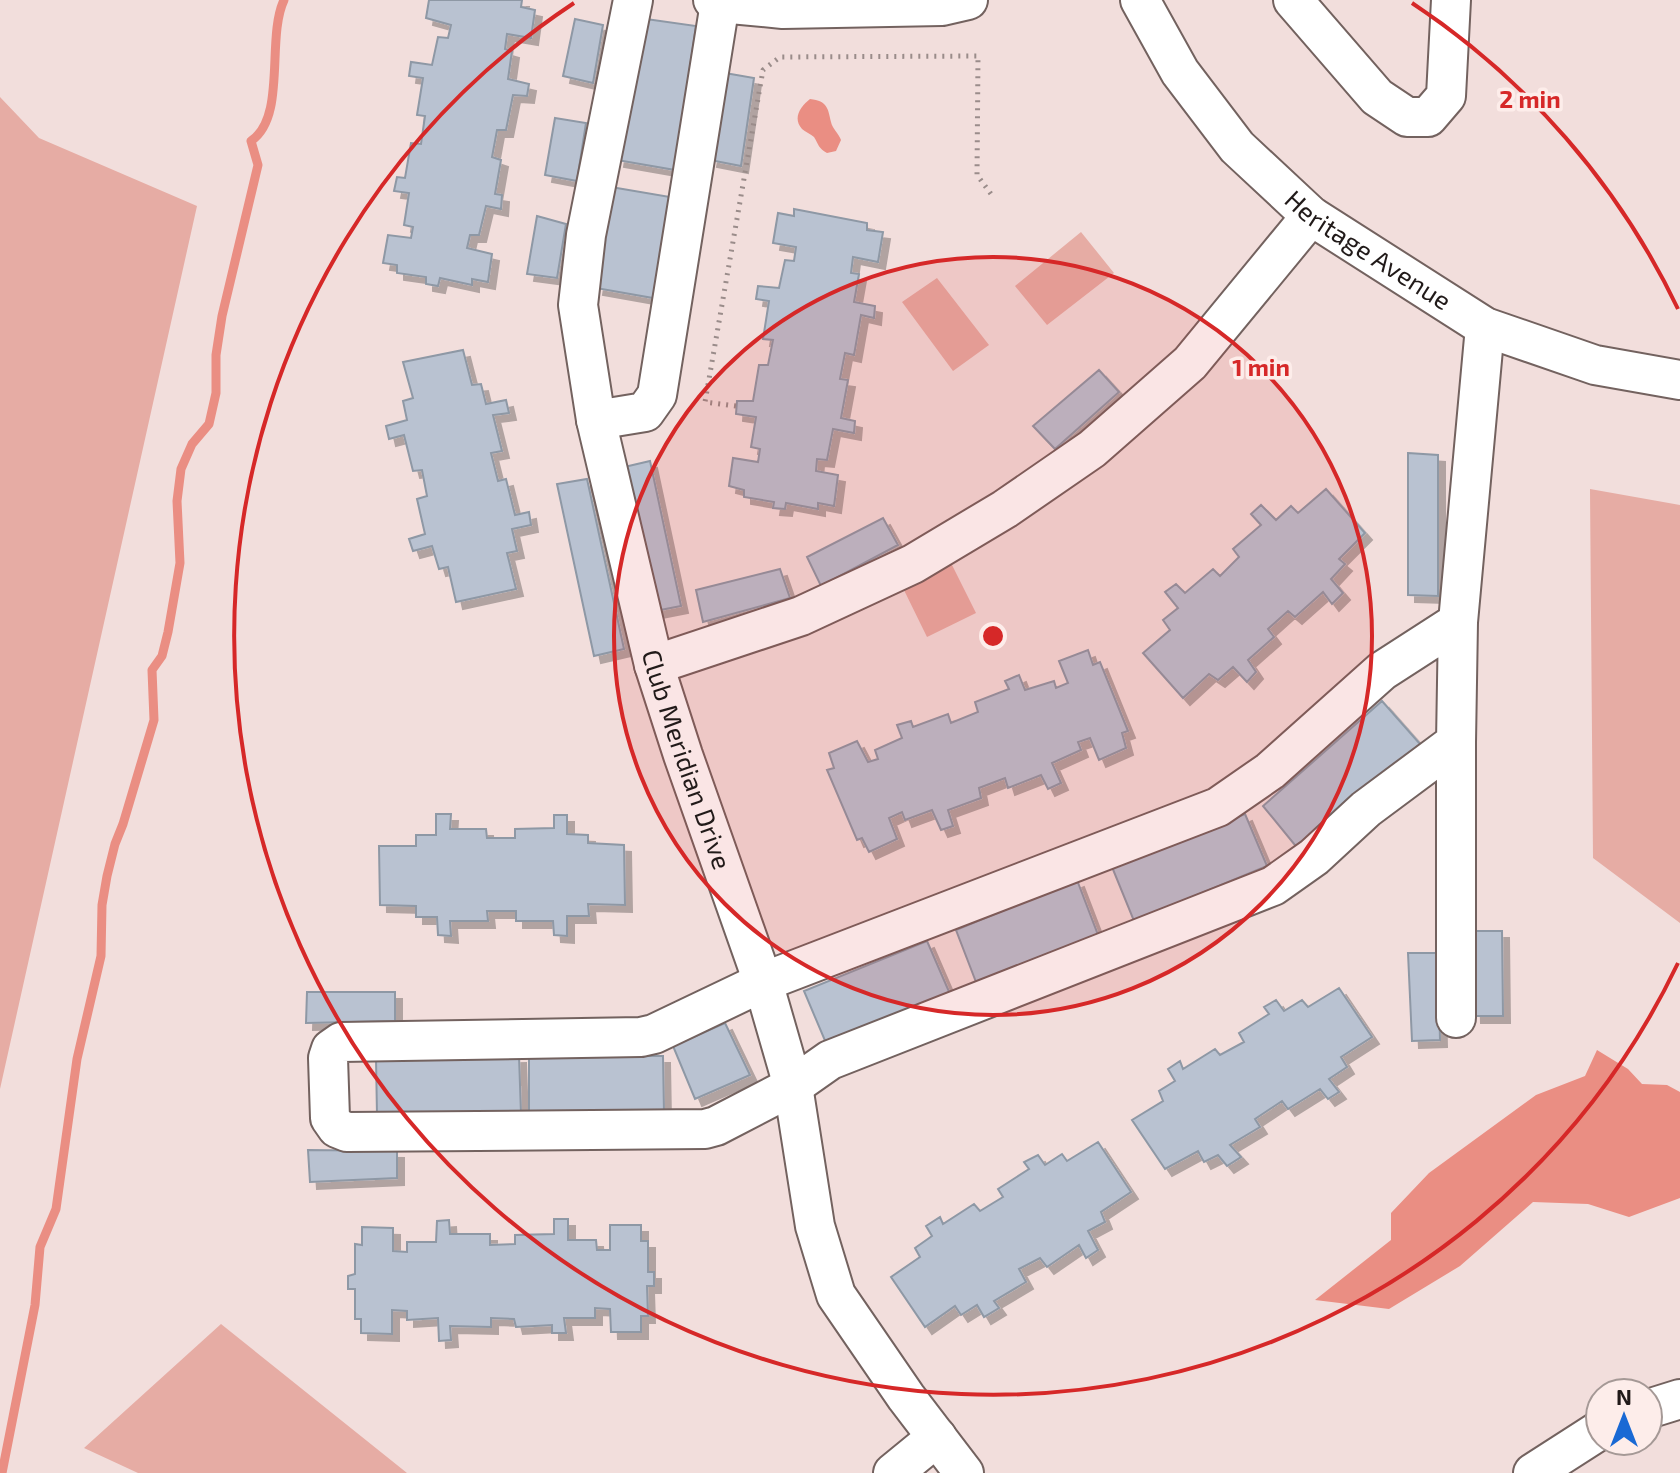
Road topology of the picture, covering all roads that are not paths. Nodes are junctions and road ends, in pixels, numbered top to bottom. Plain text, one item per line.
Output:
1 (633, 0) edge
2 (968, 0) edge
3 (1140, 0) edge
4 (1293, 0) edge
5 (1451, 0) edge
6 (716, 2) edge
7 (1311, 216) junction
8 (1485, 327) junction
9 (1680, 380) edge
10 (596, 420) junction
11 (1458, 622) junction
12 (654, 665) junction
13 (1456, 742) junction
14 (763, 982) junction
15 (1456, 1018) dead end
16 (793, 1086) junction
17 (937, 1437) junction
18 (1584, 1440) edge
19 (893, 1473) edge
20 (964, 1473) edge
21 (1533, 1473) edge

1 - 10 street, Club Meridian Drive
2 - 6 street
3 - 7 street, Heritage Avenue
4 - 5 street
6 - 10 street
7 - 8 street, Heritage Avenue
7 - 12 street
8 - 9 street, Heritage Avenue
8 - 11 street
10 - 12 street, Club Meridian Drive
11 - 13 street
11 - 14 street
12 - 14 street, Club Meridian Drive
13 - 15 street
13 - 16 street
14 - 16 street, Club Meridian Drive
14 - 16 street
16 - 17 street, Club Meridian Drive
17 - 19 street
17 - 20 street, Club Meridian Drive
18 - 21 street

